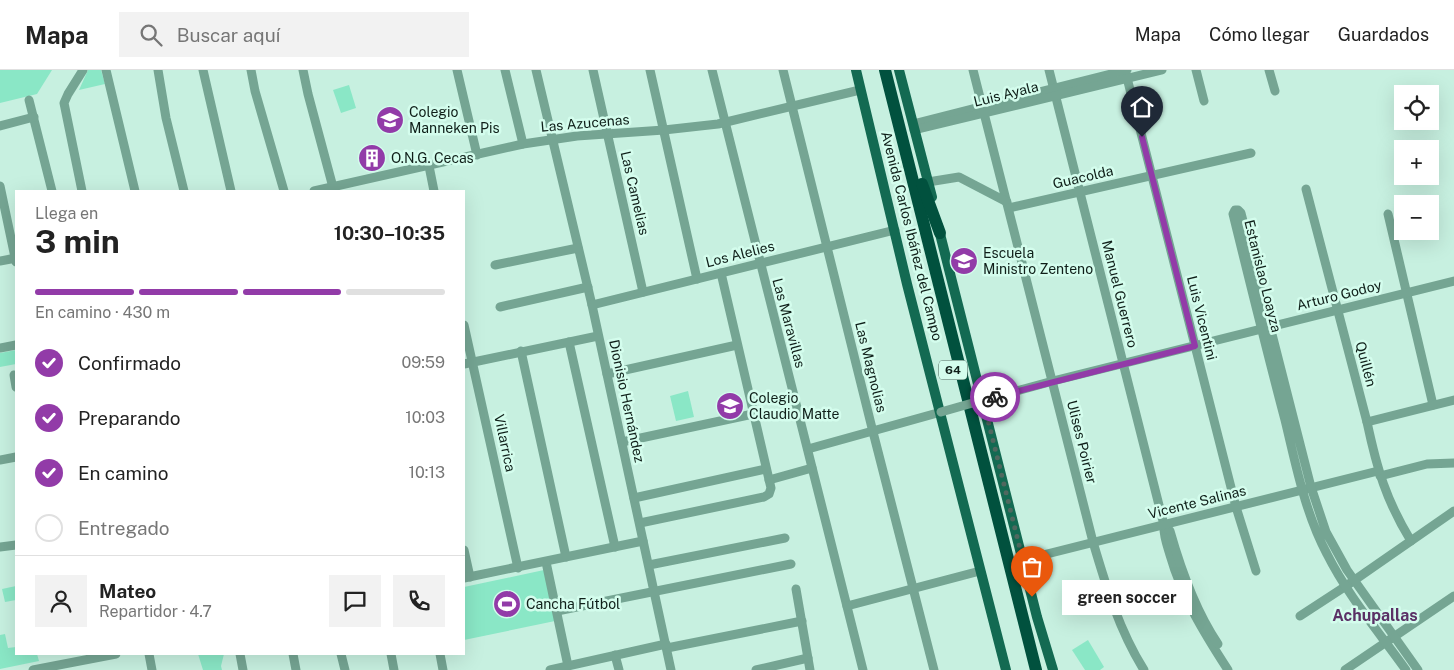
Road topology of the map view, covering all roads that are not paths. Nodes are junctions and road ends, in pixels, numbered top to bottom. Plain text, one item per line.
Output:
1 (83, 70) edge
2 (106, 70) edge
3 (158, 70) edge
4 (203, 70) edge
5 (251, 70) edge
6 (303, 70) edge
7 (457, 70) edge
8 (505, 70) edge
9 (536, 70) edge
10 (593, 70) edge
11 (650, 70) edge
12 (712, 70) edge
13 (782, 70) edge
14 (856, 70) edge
15 (878, 70) edge
16 (886, 70) edge
17 (899, 70) edge
18 (973, 70) edge
19 (1049, 70) edge
20 (1162, 70) edge
21 (1196, 70) edge
22 (1269, 70) edge
23 (1126, 72) edge
24 (860, 90) junction
25 (1275, 90) dead end
26 (1054, 92) junction
27 (29, 100) dead end
28 (1204, 101) dead end
29 (792, 106) junction
30 (984, 110) junction
31 (34, 118) junction
32 (899, 121) junction
33 (725, 122) junction
34 (0, 126) edge
35 (913, 127) junction
36 (664, 130) junction
37 (608, 134) junction
38 (553, 139) junction
39 (523, 144) junction
40 (1251, 153) dead end
41 (477, 155) junction
42 (429, 166) junction
43 (1151, 175) junction
44 (928, 182) junction
45 (0, 186) edge
46 (334, 189) edge
47 (1306, 189) dead end
48 (52, 190) edge
49 (82, 190) edge
50 (135, 190) edge
51 (184, 190) edge
52 (231, 190) edge
53 (284, 190) edge
54 (434, 190) edge
55 (1080, 193) junction
56 (1008, 205) junction
57 (1388, 214) dead end
58 (895, 230) junction
59 (940, 233) junction
60 (826, 247) junction
61 (578, 248) junction
62 (15, 254) edge
63 (15, 258) edge
64 (0, 262) edge
65 (759, 264) junction
66 (495, 265) dead end
67 (721, 273) junction
68 (697, 279) junction
69 (1454, 281) edge
70 (588, 287) junction
71 (643, 292) junction
72 (1406, 293) junction
73 (592, 305) junction
74 (500, 307) dead end
75 (1338, 309) junction
76 (1266, 328) junction
77 (465, 334) edge
78 (598, 336) junction
79 (569, 342) junction
80 (15, 345) edge
81 (738, 345) junction
82 (1195, 346) junction
83 (0, 348) edge
84 (521, 351) junction
85 (468, 363) edge
86 (1124, 364) junction
87 (607, 374) junction
88 (14, 375) dead end
89 (15, 381) edge
90 (1053, 381) junction
91 (983, 400) junction
92 (1454, 400) edge
93 (1433, 405) junction
94 (941, 412) junction
95 (753, 414) junction
96 (1367, 422) junction
97 (873, 432) junction
98 (622, 442) junction
99 (808, 449) junction
100 (15, 457) edge
101 (0, 460) edge
102 (1454, 463) edge
103 (812, 468) junction
104 (766, 469) junction
105 (1379, 474) junction
106 (769, 480) junction
107 (1307, 488) junction
108 (634, 498) junction
109 (1236, 507) junction
110 (1454, 511) edge
111 (640, 523) junction
112 (1164, 525) junction
113 (785, 538) dead end
114 (643, 541) junction
115 (1410, 541) junction
116 (1093, 542) junction
117 (15, 545) edge
118 (0, 547) edge
119 (615, 547) junction
120 (566, 557) junction
121 (465, 559) edge
122 (1023, 560) junction
123 (546, 562) junction
124 (791, 564) dead end
125 (649, 565) junction
126 (518, 568) junction
127 (980, 571) junction
128 (1256, 571) dead end
129 (467, 577) edge
130 (1350, 584) junction
131 (914, 588) junction
132 (796, 589) dead end
133 (655, 592) junction
134 (1454, 596) edge
135 (848, 606) junction
136 (556, 611) junction
137 (1300, 616) dead end
138 (802, 621) junction
139 (1391, 640) junction
140 (666, 646) junction
141 (111, 655) edge
142 (148, 655) edge
143 (240, 655) edge
144 (293, 655) edge
145 (341, 655) edge
146 (391, 655) edge
147 (440, 655) edge
148 (615, 655) junction
149 (808, 658) junction
150 (587, 665) edge
151 (568, 666) junction
152 (1231, 669) edge
153 (35, 670) edge
154 (152, 670) edge
155 (243, 670) edge
156 (296, 670) edge
157 (345, 670) edge
158 (394, 670) edge
159 (443, 670) edge
160 (550, 670) edge
161 (619, 670) edge
162 (671, 670) edge
163 (756, 670) edge
164 (810, 670) edge
165 (863, 670) edge
166 (934, 670) edge
167 (1006, 670) edge
168 (1028, 670) edge
169 (1036, 670) edge
170 (1053, 670) edge
171 (1144, 670) edge
172 (1345, 670) edge
173 (1406, 670) edge
174 (1418, 670) edge

1 - 49 street
2 - 50 street
3 - 51 street
4 - 52 street
5 - 53 street
6 - 46 street
7 - 41 street
8 - 39 street
9 - 38 street, Dionisio Hernández
10 - 37 street, Las Camelias
11 - 36 street
12 - 33 street, Las Maravillas
13 - 29 street, Las Magnolias
14 - 24 main road, Avenida Carlos Ibáñez del Campo
15 - 168 highway, Avenida Carlos Ibáñez del Campo / 64
16 - 32 highway, Avenida Carlos Ibáñez del Campo / 64
17 - 35 main road, Avenida Carlos Ibáñez del Campo
18 - 30 street, Ulises Poirier
19 - 26 street, Manuel Guerrero
20 - 23 street, Luis Ayala
21 - 28 street
22 - 25 street
23 - 26 street, Luis Ayala
23 - 43 street, Luis Vicentini
24 - 29 street, Las Azucenas
24 - 58 main road, Avenida Carlos Ibáñez del Campo
26 - 30 street, Luis Ayala
26 - 55 street, Manuel Guerrero
27 - 31 street
29 - 33 street, Las Azucenas
29 - 60 street, Las Magnolias
30 - 35 street, Luis Ayala
30 - 56 street, Ulises Poirier
31 - 34 street
31 - 48 street
32 - 59 highway
32 - 169 highway, Avenida Carlos Ibáñez del Campo / 64
33 - 36 street, Las Azucenas
33 - 65 street, Las Maravillas
35 - 44 main road, Avenida Carlos Ibáñez del Campo
36 - 37 street, Las Azucenas
36 - 68 street
37 - 38 street, Las Azucenas
37 - 71 street, Las Camelias
38 - 39 street, Las Azucenas
38 - 61 street, Dionisio Hernández
39 - 41 street, Las Azucenas
40 - 43 street, Guacolda
41 - 42 street, Las Azucenas
42 - 46 street, Las Azucenas
42 - 54 street
43 - 55 street, Guacolda
43 - 82 street, Luis Vicentini
44 - 56 street
44 - 59 main road, Avenida Carlos Ibáñez del Campo
45 - 62 street
47 - 75 street, Quillén
55 - 56 street, Guacolda
55 - 86 street, Manuel Guerrero
56 - 90 street, Ulises Poirier
57 - 72 street
58 - 60 street, Los Alelies
58 - 94 main road, Avenida Carlos Ibáñez del Campo
59 - 91 main road, Avenida Carlos Ibáñez del Campo
60 - 65 street, Los Alelies
60 - 97 street, Las Magnolias
61 - 66 street
61 - 70 street, Dionisio Hernández
63 - 64 street
65 - 67 street, Los Alelies
65 - 99 street, Las Maravillas
67 - 68 street, Los Alelies
67 - 81 street
68 - 71 street, Los Alelies
69 - 72 street, Arturo Godoy
70 - 73 street, Dionisio Hernández
70 - 74 street
71 - 73 street, Los Alelies
72 - 75 street, Arturo Godoy
72 - 93 street
73 - 78 street, Dionisio Hernández
75 - 76 street, Arturo Godoy
75 - 96 street, Quillén
76 - 76 street, Estanislao Loayza
76 - 82 street, Arturo Godoy
76 - 107 street, Estanislao Loayza
77 - 85 street, Villarrica
78 - 79 street
78 - 87 street, Dionisio Hernández
79 - 84 street
79 - 119 street
80 - 83 street
81 - 87 street
81 - 95 street
82 - 86 street, Arturo Godoy
82 - 109 street, Luis Vicentini
84 - 85 street
84 - 120 street
85 - 126 street, Villarrica
86 - 90 street, Arturo Godoy
86 - 112 street, Manuel Guerrero
87 - 98 street, Dionisio Hernández
88 - 89 street
90 - 91 street, Arturo Godoy
90 - 116 street, Ulises Poirier
91 - 94 street, Arturo Godoy, bridge
91 - 122 main road, Avenida Carlos Ibáñez del Campo
92 - 93 street
93 - 96 street
94 - 97 street, Arturo Godoy
94 - 127 main road, Avenida Carlos Ibáñez del Campo
95 - 98 street
95 - 104 street
96 - 105 street, Quillén
97 - 99 street, Arturo Godoy
97 - 131 street, Las Magnolias
98 - 108 street, Dionisio Hernández
99 - 103 street, Las Maravillas
100 - 101 street
102 - 105 street, Vicente Salinas
103 - 106 street
103 - 135 street, Las Maravillas
104 - 106 street
104 - 108 street
105 - 107 street, Vicente Salinas
105 - 115 street, Quillén
106 - 111 street
107 - 109 street, Vicente Salinas
107 - 130 street, Estanislao Loayza
108 - 111 street, Dionisio Hernández
109 - 112 street, Vicente Salinas
109 - 128 street, Luis Vicentini
110 - 115 street
111 - 114 street, Dionisio Hernández
112 - 116 street, Vicente Salinas
112 - 152 street, Manuel Guerrero
113 - 125 street
114 - 119 street
114 - 125 street, Dionisio Hernández
115 - 130 street
116 - 122 street, Vicente Salinas
116 - 171 street, Ulises Poirier
117 - 118 street
119 - 120 street
120 - 123 street
121 - 129 street
122 - 170 main road, Avenida Carlos Ibáñez del Campo
123 - 126 street
123 - 136 street
124 - 133 street
125 - 133 street, Dionisio Hernández
126 - 129 street
127 - 131 street
127 - 167 main road, Avenida Carlos Ibáñez del Campo
130 - 137 street
130 - 139 street, Estanislao Loayza
131 - 135 street
131 - 166 street, Las Magnolias
132 - 138 street
133 - 136 street
133 - 140 street, Dionisio Hernández
134 - 139 street
135 - 165 street, Las Maravillas
136 - 151 street
138 - 140 street
138 - 149 street
139 - 172 street
139 - 173 street, Estanislao Loayza
139 - 174 street, Estanislao Loayza
140 - 148 street
140 - 162 street, Dionisio Hernández
141 - 153 street
142 - 154 street
143 - 155 street
144 - 156 street
145 - 157 street
146 - 158 street
147 - 159 street
148 - 150 street
148 - 161 street
149 - 163 street
149 - 164 street
150 - 151 street
151 - 160 street

